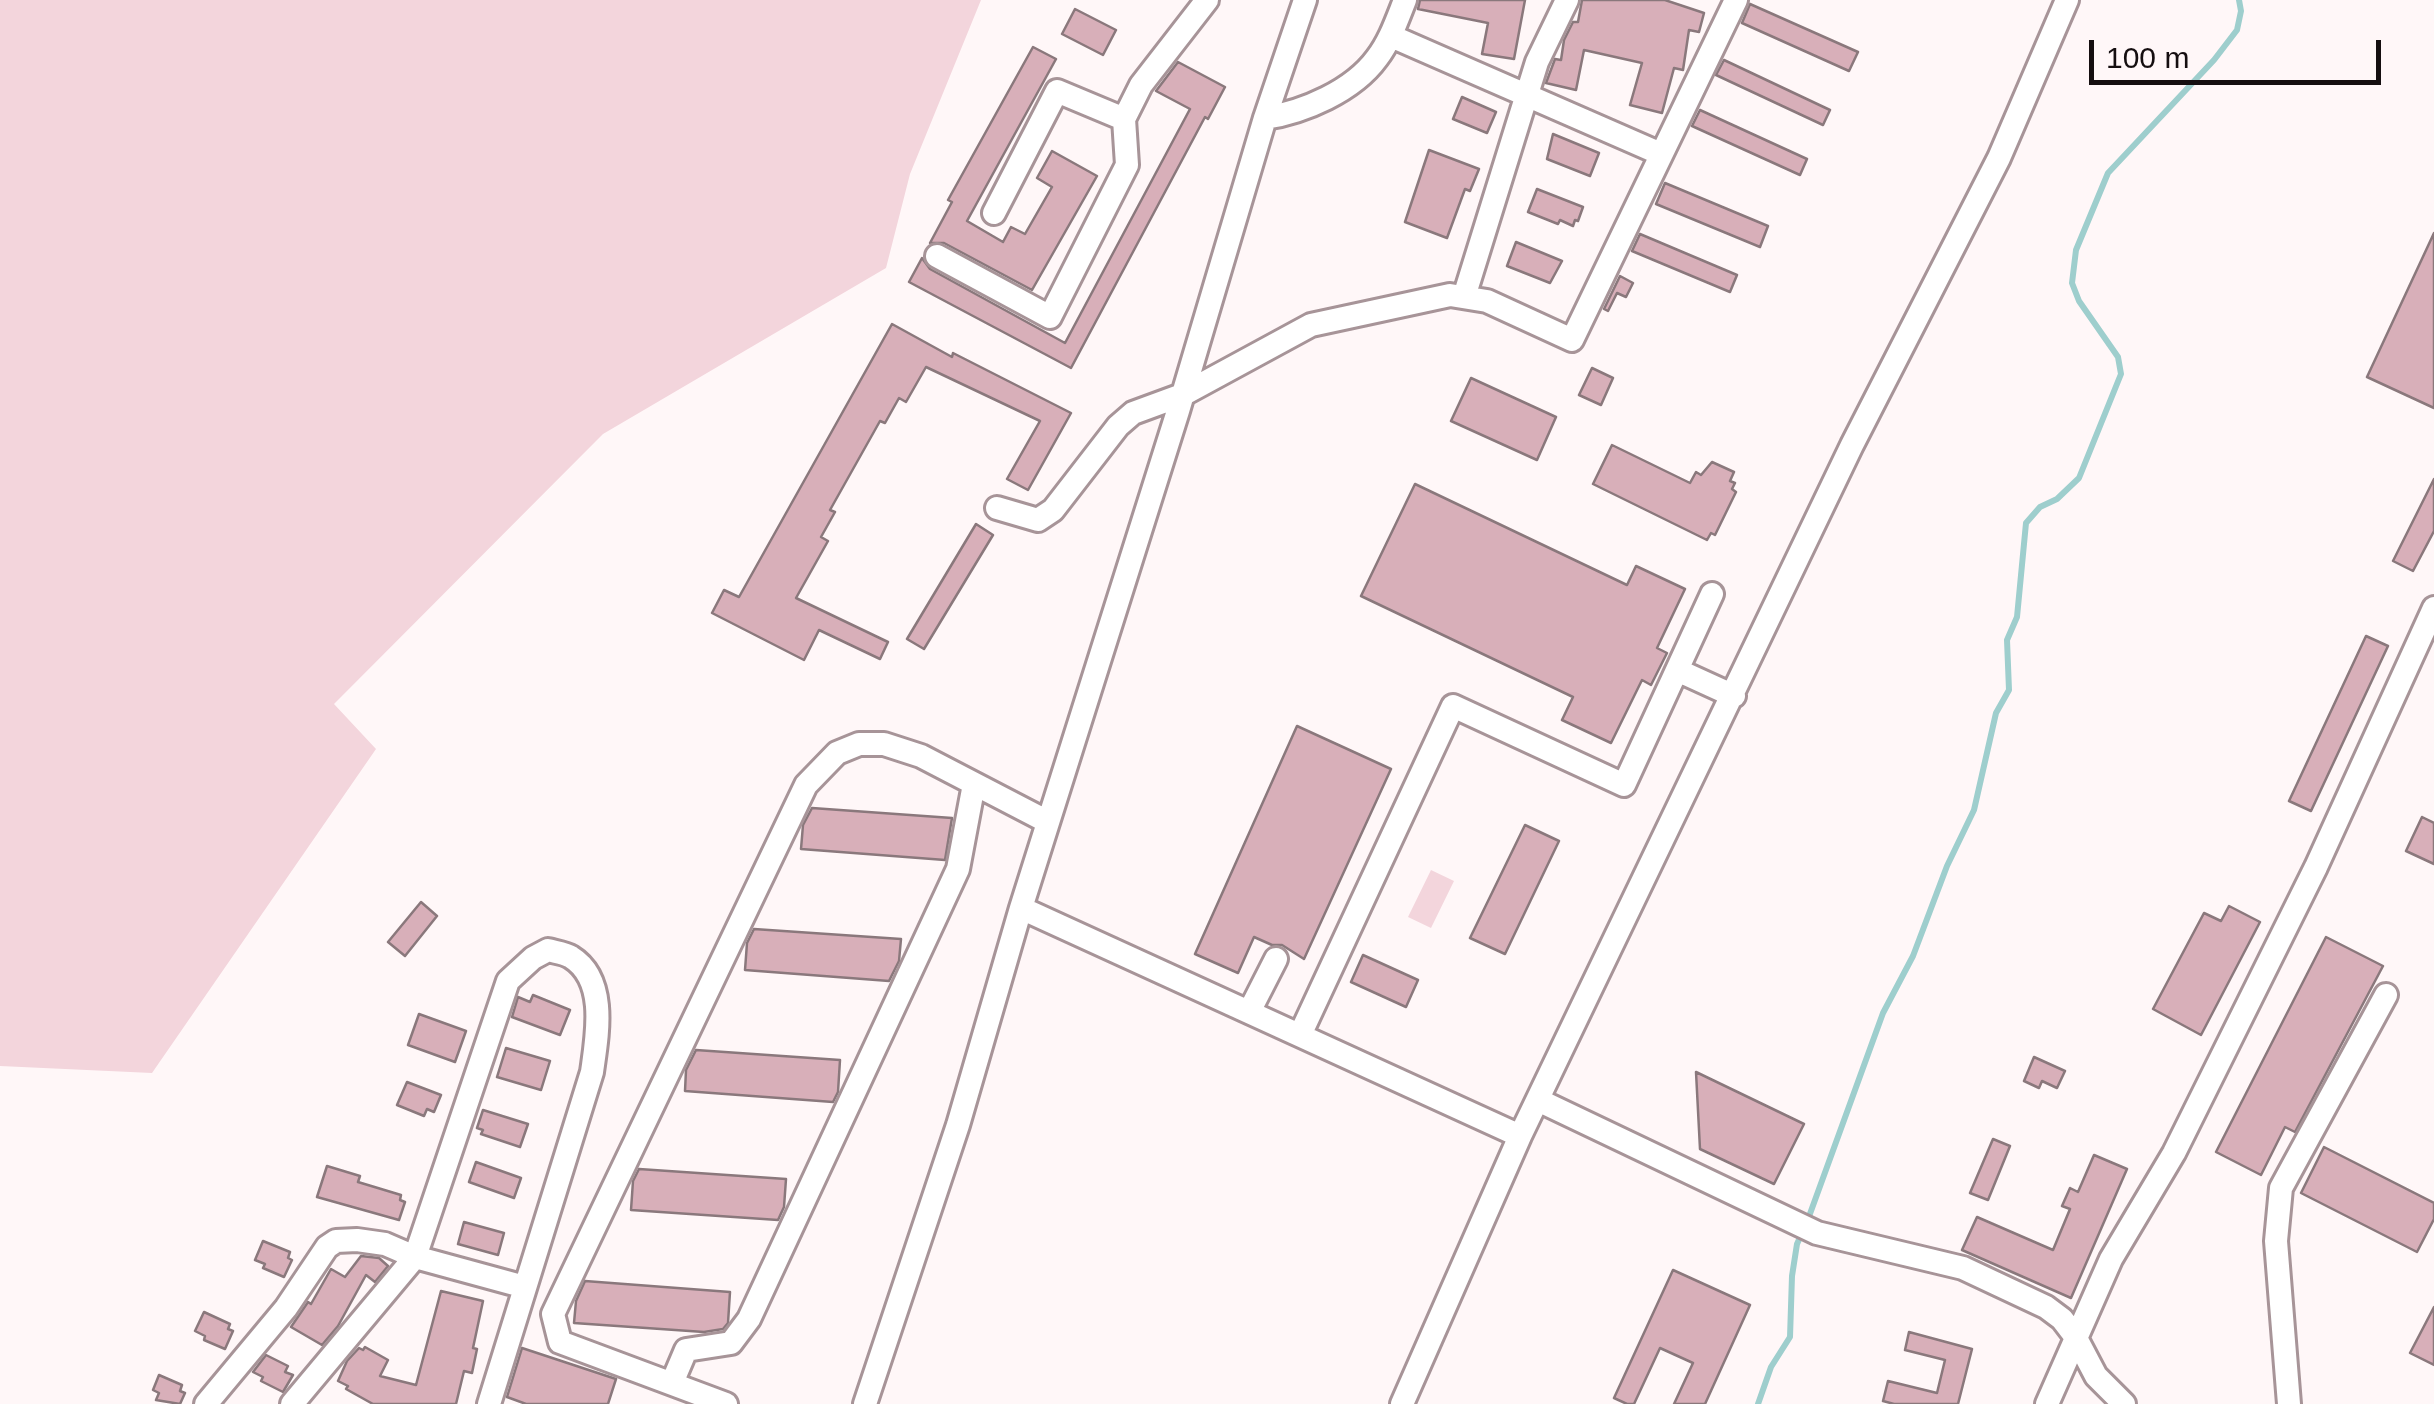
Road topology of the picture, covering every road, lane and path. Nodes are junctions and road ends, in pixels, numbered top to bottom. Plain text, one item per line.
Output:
1 (1207, 0) edge
2 (1305, 0) edge
3 (1405, 0) edge
4 (1567, 0) edge
5 (1736, 0) edge
6 (2066, 0) edge
7 (1391, 36) junction
8 (1526, 96) junction
9 (1265, 118) junction
10 (1124, 119) junction
11 (1660, 154) junction
12 (994, 212) dead end
13 (937, 256) dead end
14 (1464, 297) junction
15 (1182, 395) junction
16 (997, 508) dead end
17 (1712, 594) dead end
18 (2434, 608) edge
19 (1677, 670) junction
20 (1734, 696) junction
21 (974, 784) junction
22 (1048, 822) junction
23 (1021, 908) junction
24 (1276, 960) dead end
25 (2386, 994) dead end
26 (1250, 1012) junction
27 (1300, 1036) junction
28 (1538, 1100) junction
29 (1520, 1136) junction
30 (415, 1257) junction
31 (525, 1287) junction
32 (2076, 1336) junction
33 (672, 1384) junction
34 (206, 1404) edge
35 (292, 1404) edge
36 (490, 1404) edge
37 (726, 1404) edge
38 (866, 1404) edge
39 (1402, 1404) edge
40 (2047, 1404) edge
41 (2124, 1404) edge
42 (2289, 1404) edge

1 - 10 street
2 - 9 street
3 - 7 street
4 - 8 street
5 - 11 street
6 - 20 street
7 - 8 street
7 - 9 street
8 - 11 street
8 - 14 street
9 - 15 street
10 - 12 street
10 - 13 street
11 - 14 street
14 - 15 street
15 - 16 street
15 - 22 street
17 - 19 street
18 - 32 street
19 - 20 street
19 - 27 street
20 - 28 street
21 - 22 street
21 - 33 street
21 - 33 street
22 - 23 street
23 - 26 street
23 - 38 street
24 - 26 street
25 - 42 street
26 - 27 street
27 - 29 street
28 - 29 street
28 - 32 street
29 - 39 street
30 - 31 street
30 - 31 street
30 - 34 street
30 - 35 street
31 - 36 street
32 - 40 street
32 - 41 street
33 - 37 street

